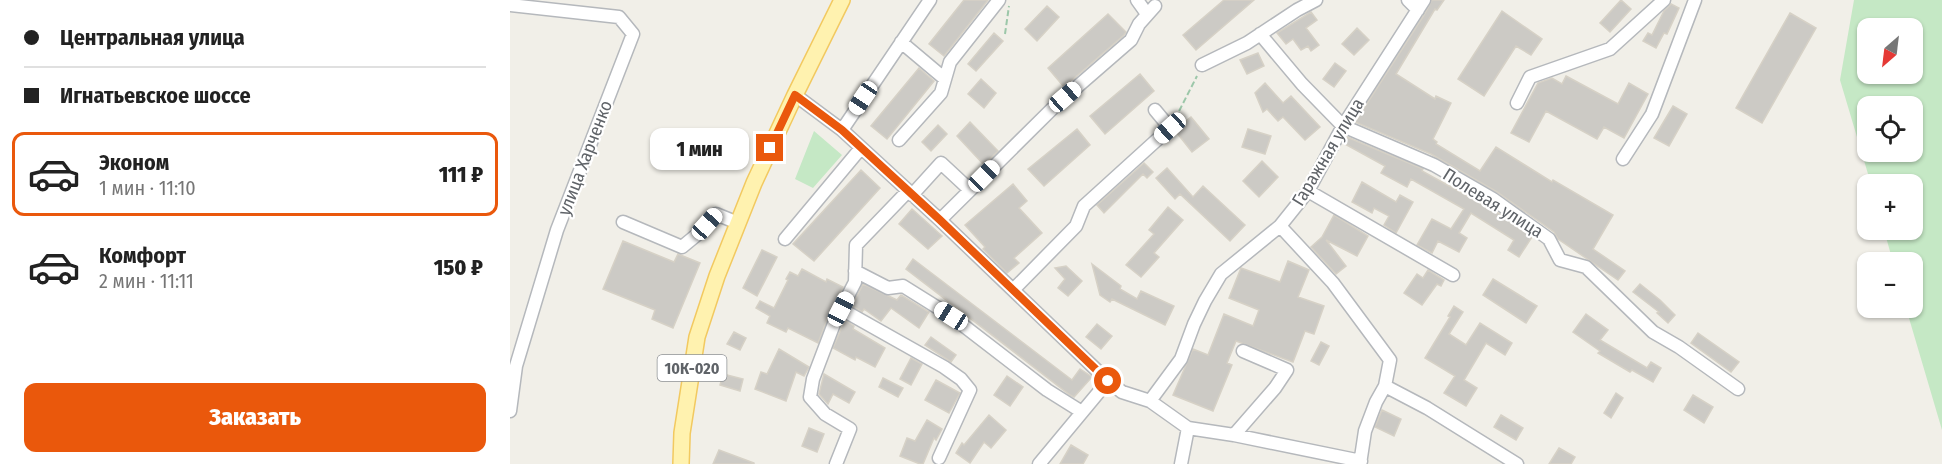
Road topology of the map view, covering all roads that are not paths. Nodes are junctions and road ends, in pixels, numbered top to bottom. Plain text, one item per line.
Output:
1 (842, 0) edge
2 (930, 0) edge
3 (1137, 0) edge
4 (1316, 0) edge
5 (1408, 0) edge
6 (1664, 0) edge
7 (1695, 0) edge
8 (1005, 1) edge
9 (510, 5) edge
10 (1421, 5) edge
11 (1260, 34) junction
12 (901, 42) junction
13 (1202, 65) road end
14 (945, 78) junction
15 (795, 95) junction
16 (1517, 103) dead end
17 (1155, 110) dead end
18 (1343, 126) junction
19 (842, 130) junction
20 (899, 140) dead end
21 (861, 148) junction
22 (1623, 159) dead end
23 (970, 190) junction
24 (1308, 191) junction
25 (910, 193) junction
26 (940, 220) junction
27 (622, 222) dead end
28 (738, 223) junction
29 (1281, 226) junction
30 (785, 239) dead end
31 (855, 271) junction
32 (1453, 275) dead end
33 (1013, 290) junction
34 (841, 309) junction
35 (1243, 351) dead end
36 (1108, 381) junction
37 (1385, 386) junction
38 (1738, 389) dead end
39 (1149, 401) junction
40 (510, 411) edge
41 (1082, 412) junction
42 (1188, 428) junction
43 (1234, 435) junction
44 (939, 458) dead end
45 (1360, 463) edge
46 (681, 464) edge
47 (836, 464) edge
48 (1039, 464) edge
49 (1181, 464) edge
50 (1517, 464) edge

1 - 15 main road
2 - 12 street
3 - 23 street
4 - 11 street
5 - 10 street
6 - 16 street
7 - 22 street
8 - 14 street
9 - 40 street, улица Харченко
10 - 18 street, Гаражная улица
11 - 13 street
11 - 18 street
12 - 14 street
12 - 19 street
14 - 20 street
15 - 19 street
15 - 28 main road
17 - 33 street
18 - 24 street, Гаражная улица
18 - 38 street, Полевая улица
19 - 21 street
21 - 25 street
21 - 30 street
23 - 25 street
23 - 26 street
24 - 29 street, Гаражная улица
24 - 32 street
25 - 26 street
25 - 31 street
26 - 33 street
27 - 28 street
28 - 46 main road, 10К-020
29 - 37 street
29 - 39 street, Гаражная улица
31 - 34 street
31 - 41 street
33 - 36 street
34 - 44 street
34 - 47 street
35 - 43 street
36 - 39 street
36 - 41 street
37 - 45 street
37 - 50 street
39 - 42 street
41 - 48 street
42 - 43 street
42 - 49 street
43 - 45 street

